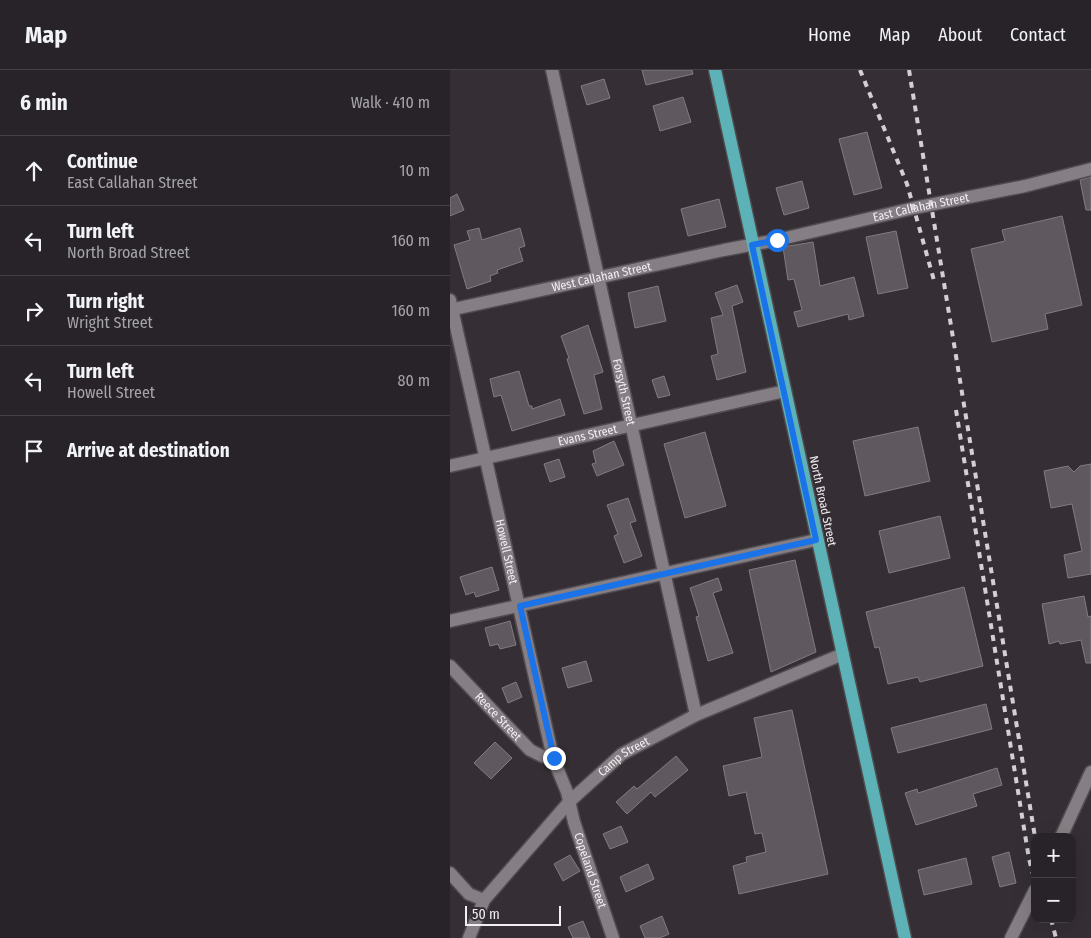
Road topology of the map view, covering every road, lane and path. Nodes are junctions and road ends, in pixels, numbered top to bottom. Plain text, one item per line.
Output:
1 (552, 70) edge
2 (715, 70) edge
3 (1091, 169) edge
4 (752, 245) junction
5 (598, 276) junction
6 (451, 306) edge
7 (785, 391) junction
8 (631, 424) junction
9 (487, 458) junction
10 (450, 466) edge
11 (816, 540) junction
12 (665, 574) junction
13 (520, 606) junction
14 (450, 621) edge
15 (843, 654) junction
16 (450, 666) edge
17 (696, 715) junction
18 (554, 758) junction
19 (1091, 773) edge
20 (570, 801) junction
21 (1063, 833) edge
22 (450, 873) edge
23 (1031, 898) edge
24 (484, 900) junction
25 (469, 938) edge
26 (613, 938) edge
27 (905, 938) edge
28 (1011, 938) edge

1 - 5 street, Forsyth Street
2 - 4 main road, North Broad Street
3 - 4 street, East Callahan Street
4 - 5 street, West Callahan Street
4 - 7 main road, North Broad Street
5 - 6 street, West Callahan Street
5 - 8 street, Forsyth Street
6 - 9 street, Howell Street
7 - 8 street, Evans Street
7 - 11 main road, North Broad Street
8 - 9 street, Evans Street
8 - 12 street, Forsyth Street
9 - 10 street, Evans Street
9 - 13 street, Howell Street
11 - 12 street
11 - 15 main road, North Broad Street
12 - 13 street
12 - 17 street, Forsyth Street
13 - 14 street
13 - 18 street, Howell Street
15 - 17 street, Camp Street
15 - 27 main road, North Broad Street
16 - 18 street, Reece Street
17 - 20 street, Camp Street
18 - 20 street, Howell Street
19 - 21 street
20 - 24 street, Camp Street
20 - 26 street, Copeland Street
22 - 24 street
23 - 28 street
24 - 25 street, Camp Street

